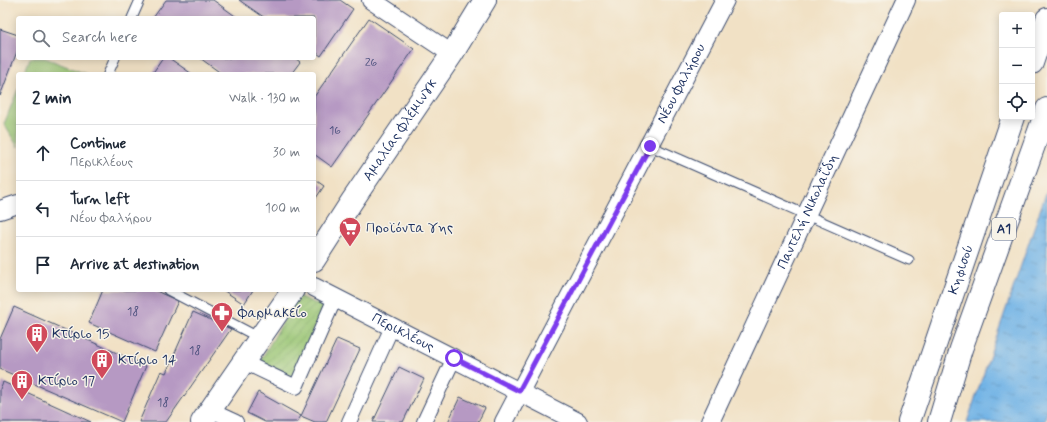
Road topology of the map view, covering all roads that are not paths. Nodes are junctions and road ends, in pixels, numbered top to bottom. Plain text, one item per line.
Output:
1 (140, 0) edge
2 (371, 0) edge
3 (486, 0) edge
4 (725, 0) edge
5 (906, 0) edge
6 (133, 16) edge
7 (1047, 19) edge
8 (452, 54) junction
9 (1035, 54) edge
10 (114, 60) edge
11 (109, 72) edge
12 (1047, 109) edge
13 (1012, 120) edge
14 (650, 146) junction
15 (16, 205) edge
16 (0, 210) edge
17 (807, 215) junction
18 (316, 257) edge
19 (909, 260) dead end
20 (316, 288) edge
21 (172, 292) edge
22 (292, 292) edge
23 (335, 298) junction
24 (392, 327) junction
25 (260, 338) junction
26 (961, 349) junction
27 (454, 358) junction
28 (244, 362) junction
29 (519, 391) junction
30 (206, 416) edge
31 (236, 422) edge
32 (349, 422) edge
33 (424, 422) edge
34 (504, 422) edge
35 (578, 422) edge
36 (710, 422) edge
37 (909, 422) edge
38 (924, 422) edge
39 (939, 422) edge

1 - 6 lane
2 - 8 street
3 - 8 main road, Αμαλίας Φλέμινγκ
4 - 14 street, Νέου Φαλήρου
5 - 17 street, Παντελή Νικολαΐδη
7 - 9 main road
8 - 18 main road, Αμαλίας Φλέμινγκ
10 - 11 lane
12 - 26 main road, Α1
13 - 37 main road, Κηφισού
14 - 17 lane
14 - 29 street, Νέου Φαλήρου
15 - 16 street
17 - 19 lane
17 - 36 street, Παντελή Νικολαΐδη
20 - 23 street, Περικλέους
21 - 25 lane
22 - 25 main road
23 - 24 street, Περικλέους
23 - 28 street
24 - 27 street, Περικλέους
24 - 32 street
25 - 28 main road
26 - 38 main road
26 - 39 main road, Α1
27 - 29 street, Περικλέους
27 - 33 street
28 - 30 main road
29 - 34 street, Νέου Φαλήρου
29 - 35 street, Περικλέους
30 - 31 street

